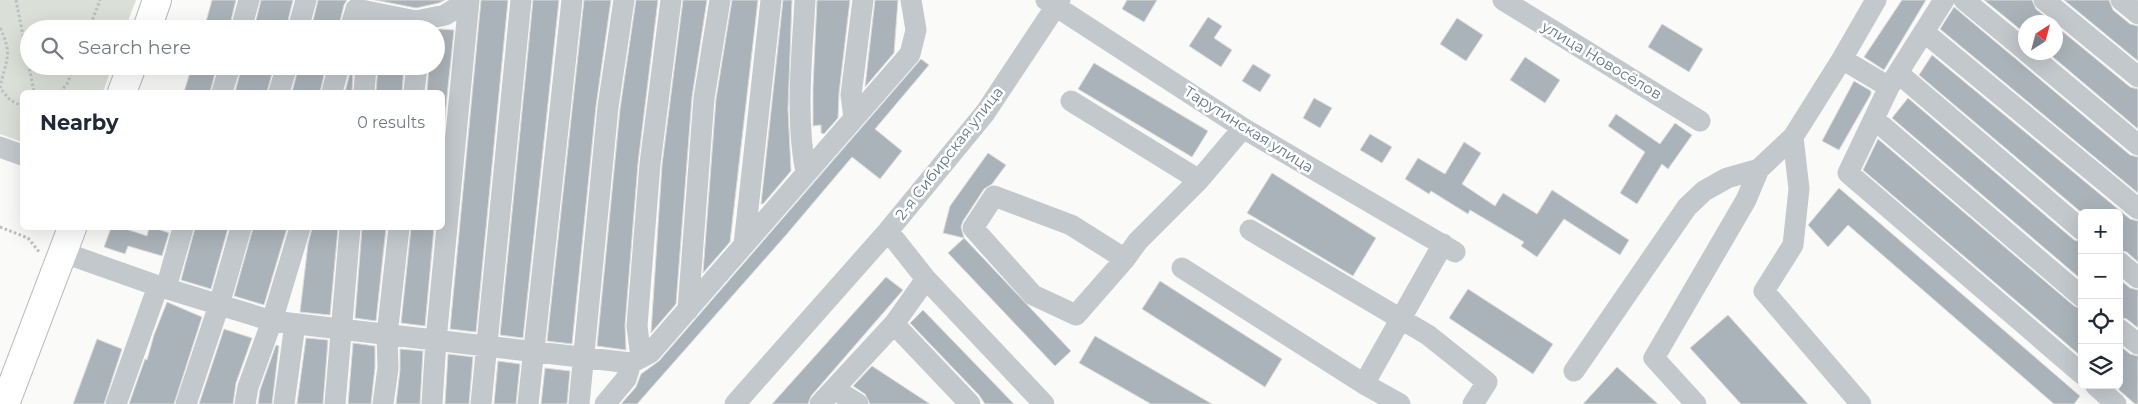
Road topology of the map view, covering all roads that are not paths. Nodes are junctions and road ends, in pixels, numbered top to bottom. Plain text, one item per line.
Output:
1 (158, 0) edge
2 (249, 0) edge
3 (306, 0) edge
4 (469, 0) edge
5 (521, 0) edge
6 (572, 0) edge
7 (624, 0) edge
8 (671, 0) edge
9 (720, 0) edge
10 (771, 0) edge
11 (805, 0) edge
12 (863, 0) edge
13 (911, 0) edge
14 (1503, 0) edge
15 (1876, 0) edge
16 (1944, 0) edge
17 (1964, 0) edge
18 (2044, 0) edge
19 (2121, 0) edge
20 (1054, 2) edge
21 (2138, 14) edge
22 (150, 20) edge
23 (243, 20) edge
24 (300, 20) edge
25 (353, 20) edge
26 (411, 20) edge
27 (432, 20) edge
28 (1924, 32) junction
29 (2018, 45) edge
30 (1842, 59) junction
31 (2036, 60) edge
32 (129, 75) edge
33 (227, 75) edge
34 (285, 75) edge
35 (336, 75) edge
36 (365, 75) edge
37 (416, 75) edge
38 (2138, 77) edge
39 (1893, 80) junction
40 (123, 90) edge
41 (223, 90) edge
42 (281, 90) edge
43 (332, 90) edge
44 (364, 90) edge
45 (414, 90) edge
46 (1071, 101) dead end
47 (854, 118) junction
48 (1874, 119) junction
49 (1700, 121) dead end
50 (1243, 128) junction
51 (1793, 137) junction
52 (2138, 145) edge
53 (0, 147) edge
54 (20, 154) edge
55 (1759, 169) junction
56 (806, 173) junction
57 (1199, 180) junction
58 (2138, 209) edge
59 (2078, 227) edge
60 (182, 230) edge
61 (240, 230) edge
62 (299, 230) edge
63 (350, 230) edge
64 (399, 230) edge
65 (1250, 230) dead end
66 (888, 231) junction
67 (67, 240) edge
68 (744, 245) junction
69 (1125, 259) junction
70 (2123, 265) edge
71 (1182, 268) dead end
72 (2138, 278) edge
73 (926, 279) junction
74 (162, 287) junction
75 (2078, 294) edge
76 (219, 305) junction
77 (688, 310) junction
78 (1400, 320) junction
79 (272, 321) junction
80 (296, 324) junction
81 (894, 324) junction
82 (340, 329) junction
83 (2123, 331) edge
84 (387, 335) junction
85 (436, 340) junction
86 (2138, 344) edge
87 (487, 346) junction
88 (534, 352) junction
89 (582, 357) junction
90 (636, 361) junction
91 (2078, 371) edge
92 (1574, 372) dead end
93 (1364, 384) junction
94 (834, 388) junction
95 (2099, 389) edge
96 (5, 404) edge
97 (116, 404) edge
98 (186, 404) edge
99 (245, 404) edge
100 (284, 404) edge
101 (335, 404) edge
102 (383, 404) edge
103 (432, 404) edge
104 (481, 404) edge
105 (528, 404) edge
106 (579, 404) edge
107 (605, 404) edge
108 (735, 404) edge
109 (820, 404) edge
110 (858, 404) edge
111 (970, 404) edge
112 (1044, 404) edge
113 (1400, 404) edge
114 (1473, 404) edge
115 (1696, 404) edge
116 (1861, 404) edge
117 (2116, 404) edge

1 - 22 main road
2 - 23 street
3 - 24 street
4 - 27 street
4 - 85 street
5 - 87 street
6 - 88 street
7 - 89 street
8 - 90 street
9 - 77 street
10 - 68 street
11 - 56 street
12 - 47 street
13 - 47 street
14 - 49 street, улица Новосёлов
15 - 30 street
16 - 28 street
17 - 29 street
18 - 38 street
19 - 21 street
20 - 50 street, Тарутинская улица
20 - 66 street, 2-я Сибирская улица
25 - 26 street
28 - 39 street
28 - 58 street
30 - 39 street
30 - 51 street
31 - 52 street
32 - 40 main road
33 - 41 street
34 - 42 street
35 - 43 street
36 - 44 street
37 - 45 street
39 - 48 street
39 - 59 street
46 - 57 street
47 - 56 street
48 - 75 street
48 - 91 street
50 - 57 street
50 - 78 street, Тарутинская улица
51 - 55 street
51 - 116 street
53 - 54 street
55 - 92 street
55 - 115 street
56 - 68 street
57 - 69 street
60 - 74 street
61 - 76 street
62 - 79 street
63 - 82 street
64 - 84 street
65 - 78 street
66 - 73 street
66 - 108 street, 2-я Сибирская улица
67 - 74 street
67 - 96 main road
68 - 77 street
69 - 69 street
70 - 72 street
71 - 93 street
73 - 81 street
73 - 112 street
74 - 76 street
74 - 97 street
76 - 79 street
76 - 98 street
77 - 90 street
78 - 93 street
78 - 114 street
79 - 80 street
79 - 99 street
80 - 82 street
80 - 100 street
81 - 94 street
81 - 111 street
82 - 84 street
82 - 101 street
83 - 86 street
84 - 85 street
84 - 102 street
85 - 87 street
85 - 103 street
87 - 88 street
87 - 104 street
88 - 89 street
88 - 105 street
89 - 90 street
89 - 106 street
90 - 107 street
93 - 113 street
94 - 109 street
94 - 110 street
95 - 117 street

